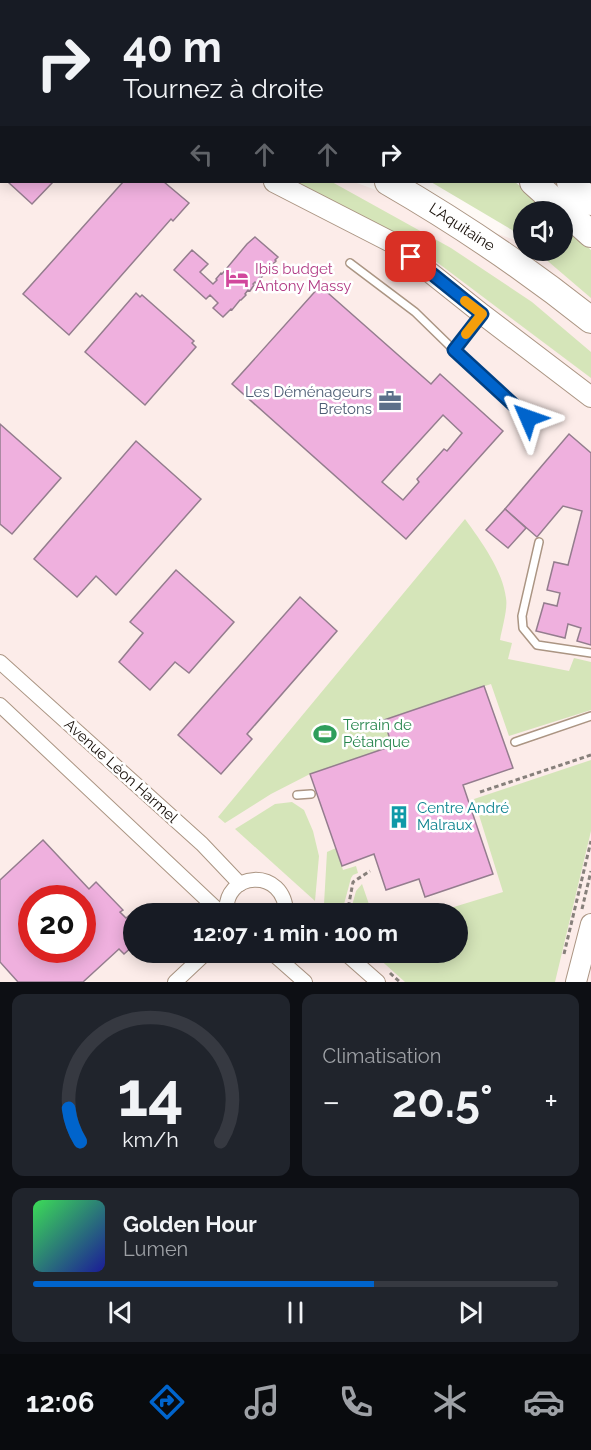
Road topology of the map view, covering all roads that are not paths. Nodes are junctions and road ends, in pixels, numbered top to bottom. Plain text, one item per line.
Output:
1 (276, 183) edge
2 (390, 183) edge
3 (533, 183) edge
4 (571, 183) edge
5 (591, 202) edge
6 (591, 234) edge
7 (350, 263) dead end
8 (482, 314) junction
9 (591, 320) edge
10 (454, 350) junction
11 (591, 397) edge
12 (528, 418) dead end
13 (539, 542) dead end
14 (591, 652) edge
15 (0, 662) edge
16 (0, 705) edge
17 (591, 716) edge
18 (515, 742) dead end
19 (311, 794) dead end
20 (297, 795) dead end
21 (240, 884) junction
22 (210, 903) edge
23 (227, 903) edge
24 (285, 903) edge
25 (591, 924) edge
26 (195, 963) edge
27 (283, 963) edge
28 (356, 963) edge
29 (175, 982) edge
30 (304, 982) edge
31 (378, 982) edge
32 (576, 982) edge

1 - 8 street
2 - 9 highway, L'Aquitaine
3 - 6 highway
4 - 5 highway
7 - 10 lane
8 - 10 lane
8 - 11 street
10 - 12 lane
13 - 14 lane
15 - 21 street, Avenue Léon Harmel
16 - 22 street
17 - 18 lane
19 - 20 lane
21 - 23 street
21 - 24 street
25 - 32 street
26 - 29 street
27 - 30 street
28 - 31 street

